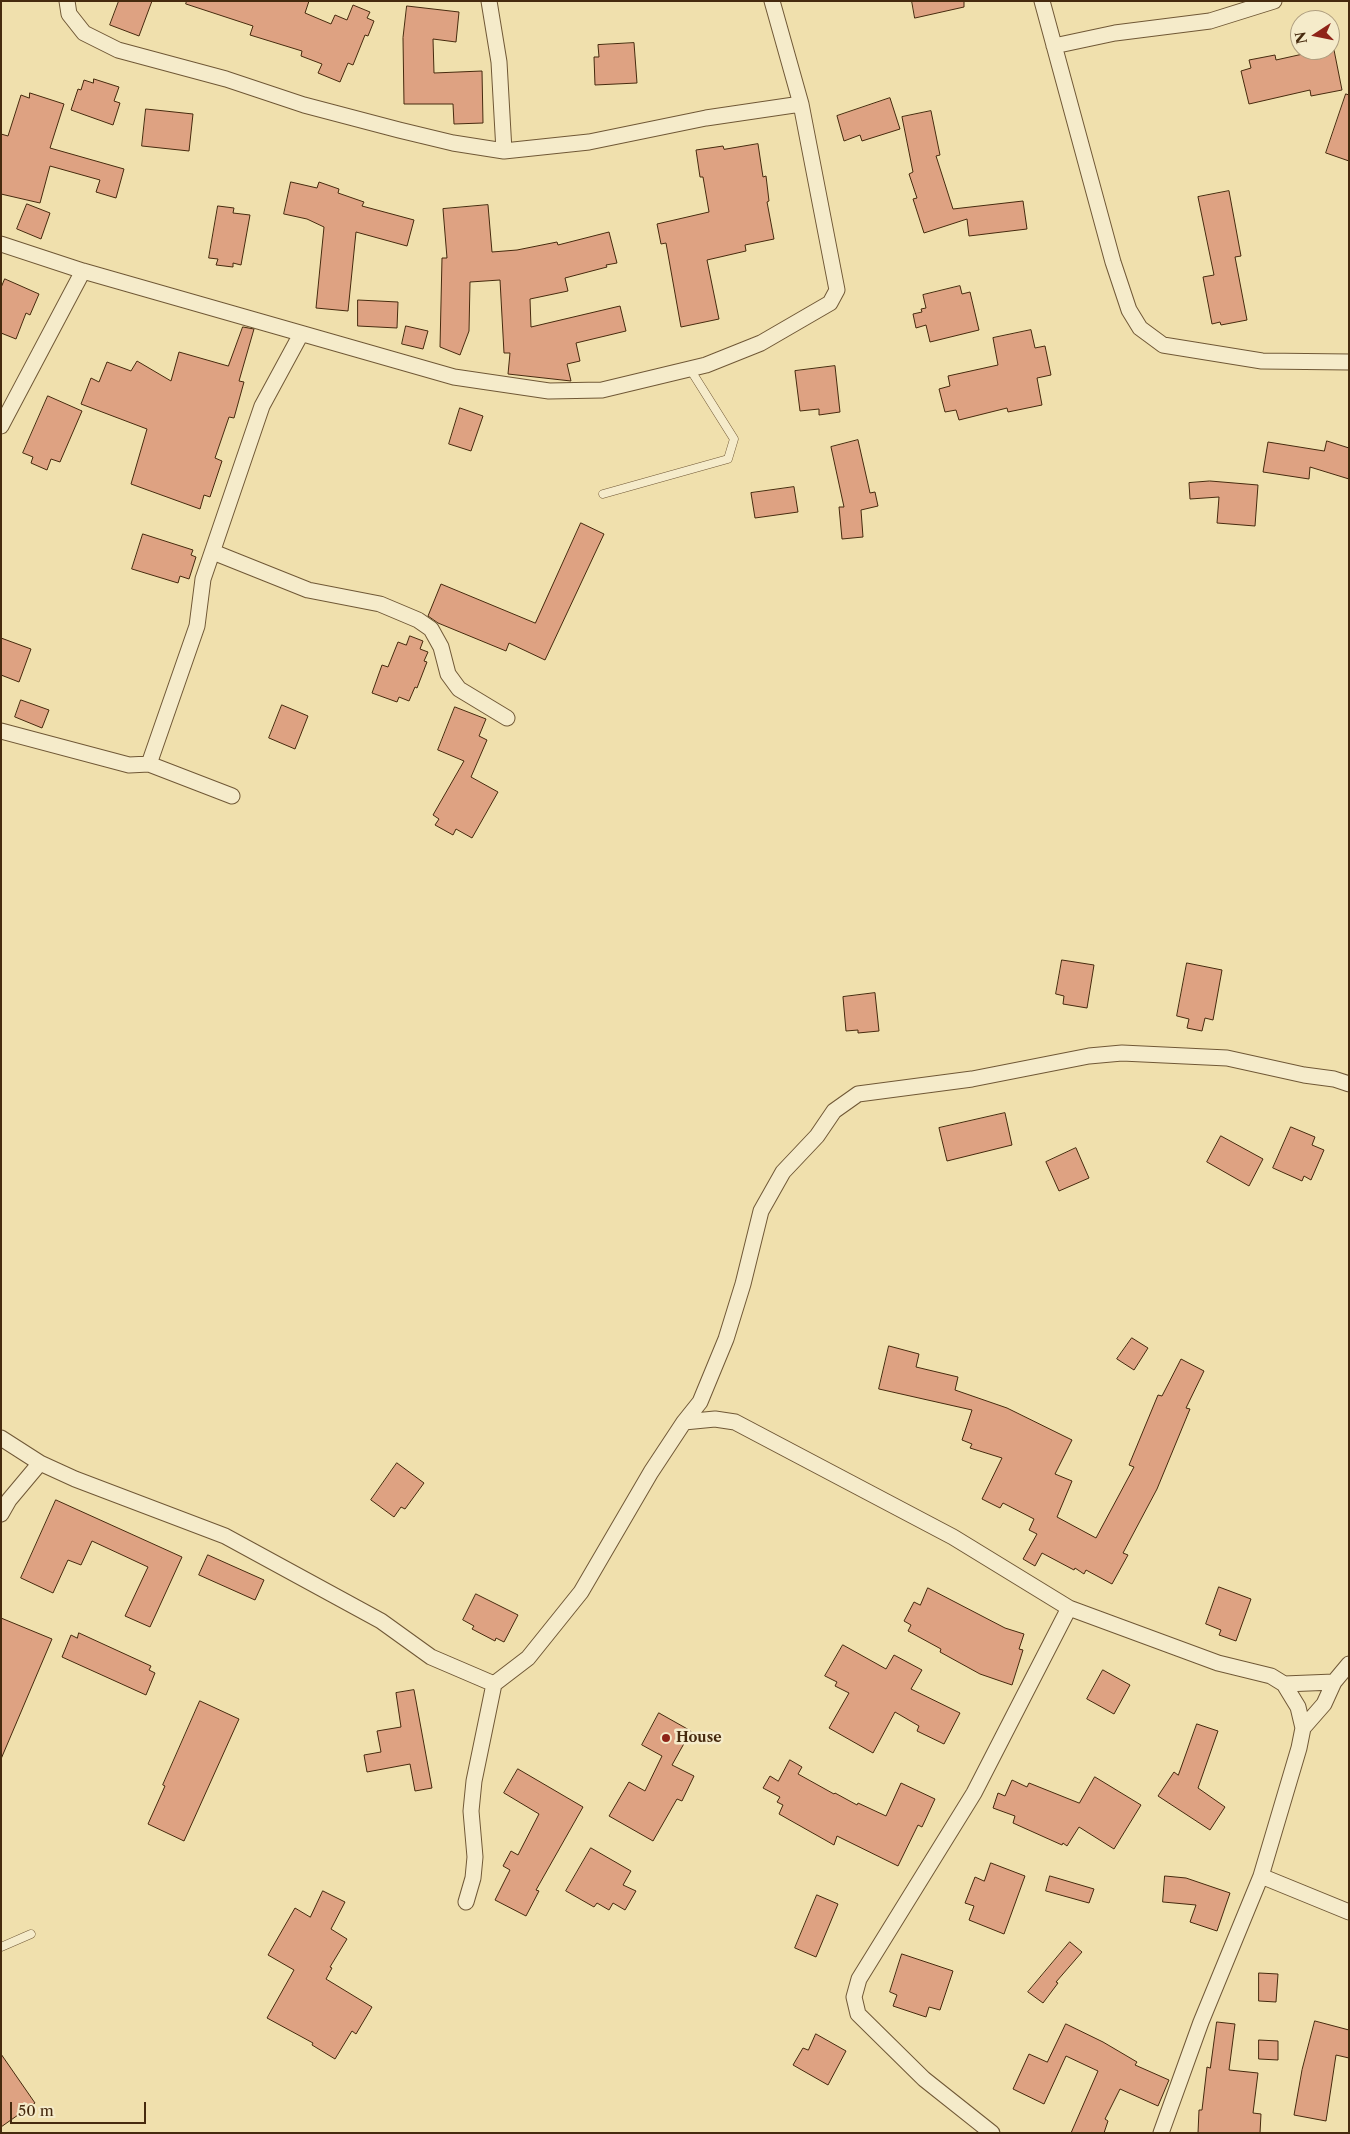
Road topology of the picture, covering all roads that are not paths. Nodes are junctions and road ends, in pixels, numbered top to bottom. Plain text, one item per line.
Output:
1 (67, 1) edge
2 (489, 1) edge
3 (772, 1) edge
4 (1042, 1) edge
5 (1274, 1) edge
6 (1054, 46) junction
7 (800, 104) junction
8 (504, 151) junction
9 (1, 244) edge
10 (83, 271) junction
11 (301, 334) junction
12 (1349, 362) edge
13 (690, 369) junction
14 (1, 426) edge
15 (603, 494) dead end
16 (213, 552) junction
17 (506, 718) dead end
18 (1, 731) edge
19 (149, 764) junction
20 (232, 796) dead end
21 (1349, 1084) edge
22 (684, 1422) junction
23 (1, 1438) edge
24 (40, 1463) junction
25 (1, 1514) edge
26 (1069, 1608) junction
27 (1349, 1664) edge
28 (1334, 1682) junction
29 (494, 1684) junction
30 (1284, 1684) junction
31 (1303, 1728) junction
32 (1261, 1876) junction
33 (466, 1902) dead end
34 (1349, 1912) edge
35 (31, 1934) dead end
36 (1, 1947) edge
37 (992, 2133) edge
38 (1161, 2133) edge

1 - 8 street
2 - 8 street
3 - 7 street
4 - 6 street
5 - 6 street
6 - 12 street
7 - 8 street
7 - 13 street
9 - 10 street
10 - 11 street
10 - 14 street
11 - 13 street
11 - 16 street
13 - 15 lane
16 - 17 street
16 - 19 street
18 - 19 street
19 - 20 street
21 - 22 street
22 - 26 street
22 - 29 street
23 - 24 street
24 - 25 street
24 - 29 street
26 - 30 street
26 - 37 street
27 - 28 street
28 - 30 street
28 - 31 street
29 - 33 street
30 - 31 street
31 - 32 street
32 - 34 street
32 - 38 street
35 - 36 lane

